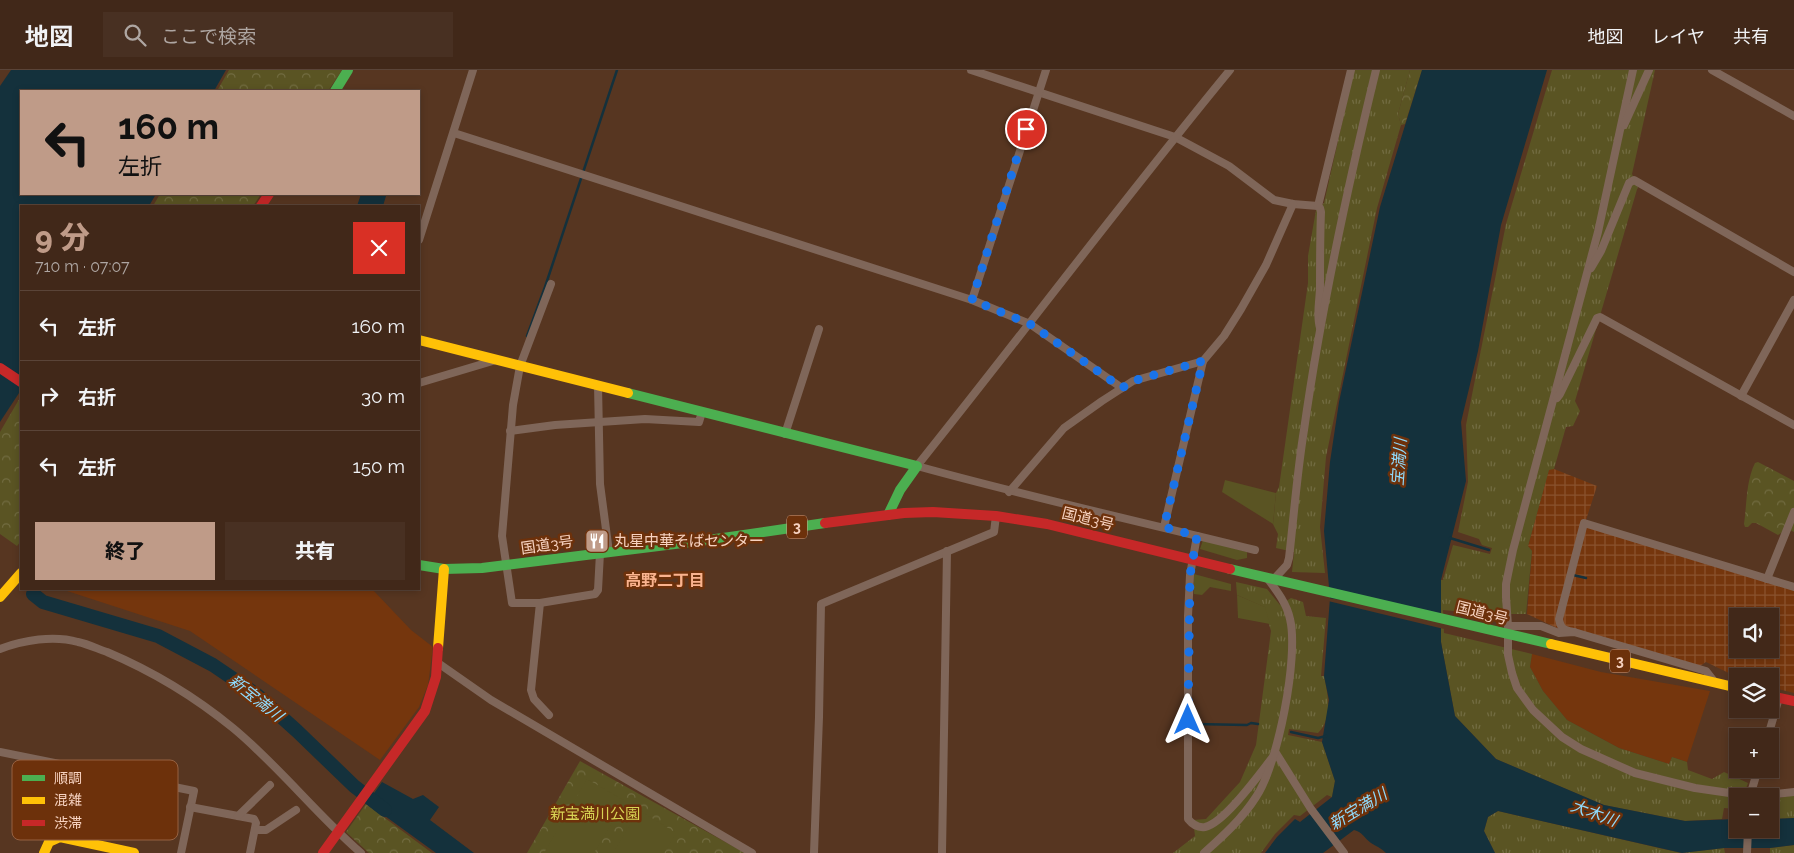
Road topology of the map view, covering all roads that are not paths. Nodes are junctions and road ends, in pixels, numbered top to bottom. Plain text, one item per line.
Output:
1 (348, 70) edge
2 (473, 70) edge
3 (971, 70) edge
4 (1046, 70) edge
5 (1230, 70) edge
6 (1352, 70) edge
7 (1376, 70) edge
8 (1633, 70) edge
9 (1649, 70) edge
10 (1712, 70) edge
11 (336, 90) edge
12 (1039, 91) junction
13 (1794, 116) edge
14 (454, 133) junction
15 (1175, 137) junction
16 (1618, 138) junction
17 (1293, 204) junction
18 (1318, 206) junction
19 (420, 237) edge
20 (1794, 272) edge
21 (1586, 276) junction
22 (551, 284) dead end
23 (972, 300) junction
24 (1794, 300) edge
25 (1030, 324) junction
26 (819, 329) dead end
27 (1321, 330) junction
28 (420, 340) edge
29 (496, 360) junction
30 (1203, 361) junction
31 (520, 366) junction
32 (0, 368) edge
33 (20, 381) edge
34 (420, 383) edge
35 (598, 386) junction
36 (1122, 388) junction
37 (1741, 396) junction
38 (1554, 401) junction
39 (702, 412) junction
40 (598, 422) junction
41 (1794, 426) edge
42 (510, 431) junction
43 (785, 434) junction
44 (917, 466) junction
45 (1009, 492) junction
46 (1794, 512) edge
47 (888, 515) junction
48 (996, 516) junction
49 (1164, 527) junction
50 (1197, 536) junction
51 (1255, 550) dead end
52 (947, 551) junction
53 (605, 552) junction
54 (420, 565) edge
55 (506, 565) junction
56 (444, 569) junction
57 (20, 573) edge
58 (1270, 578) junction
59 (1767, 578) junction
60 (1794, 587) edge
61 (0, 597) edge
62 (540, 603) junction
63 (1506, 631) junction
64 (1574, 632) junction
65 (0, 649) edge
66 (438, 663) junction
67 (1715, 683) junction
68 (1729, 686) edge
69 (1779, 698) edge
70 (1794, 702) edge
71 (549, 715) dead end
72 (0, 752) edge
73 (1276, 753) junction
74 (39, 760) edge
75 (270, 785) dead end
76 (178, 788) edge
77 (1794, 792) edge
78 (1729, 793) edge
79 (1779, 794) edge
80 (190, 807) junction
81 (296, 810) dead end
82 (238, 816) junction
83 (256, 830) junction
84 (338, 833) junction
85 (1748, 838) edge
86 (49, 840) edge
87 (68, 840) edge
88 (88, 848) edge
89 (44, 853) edge
90 (134, 853) edge
91 (181, 853) edge
92 (250, 853) edge
93 (323, 853) edge
94 (361, 853) edge
95 (752, 853) edge
96 (814, 853) edge
97 (942, 853) edge
98 (1204, 853) edge
99 (1344, 853) edge
100 (1747, 853) edge

1 - 11 main road
2 - 14 street
3 - 12 street
4 - 12 street
5 - 15 street
6 - 18 street
7 - 27 street
8 - 16 street
9 - 16 street
10 - 13 street
12 - 15 street
12 - 23 street
14 - 19 street
14 - 23 street
15 - 17 street
15 - 25 street
16 - 21 street
17 - 18 street
17 - 30 street
18 - 27 street
20 - 21 street
21 - 38 street
22 - 31 street
23 - 25 street
24 - 37 street
25 - 36 street
25 - 44 street
26 - 43 street
27 - 58 street
28 - 29 main road
29 - 31 main road
29 - 34 street
30 - 36 street
30 - 49 street
31 - 35 main road
31 - 42 street
32 - 33 main road
35 - 39 main road
35 - 40 street
36 - 45 street
37 - 38 street
37 - 41 street
38 - 63 street
39 - 40 street
39 - 43 main road
40 - 42 street
40 - 53 street
42 - 55 street
43 - 44 main road
44 - 45 street
44 - 47 main road
45 - 49 street
46 - 59 street
47 - 48 main road, 国道3号 / 3
47 - 53 main road, 国道3号 / 3
48 - 52 street
48 - 58 main road, 国道3号 / 3
49 - 50 street
50 - 51 street
50 - 73 street
52 - 96 street
52 - 97 street
53 - 55 main road, 国道3号 / 3
53 - 62 street
54 - 56 main road, 国道3号 / 3
55 - 56 main road, 国道3号 / 3
55 - 62 street
56 - 66 main road
57 - 61 main road
58 - 63 main road, 国道3号 / 3
58 - 73 street
59 - 60 street
59 - 64 street
62 - 71 street
63 - 64 street
63 - 67 main road, 国道3号 / 3
63 - 78 street
64 - 67 street
65 - 84 street
66 - 84 main road
66 - 95 street
67 - 68 main road, 国道3号 / 3
69 - 70 main road
72 - 74 street
73 - 98 street
73 - 99 street
75 - 82 street
76 - 80 street
77 - 79 street
80 - 82 street
80 - 91 street
81 - 83 street
82 - 83 street
83 - 92 street
84 - 93 main road
84 - 94 street
85 - 100 street
86 - 89 main road
87 - 88 main road
88 - 90 main road

